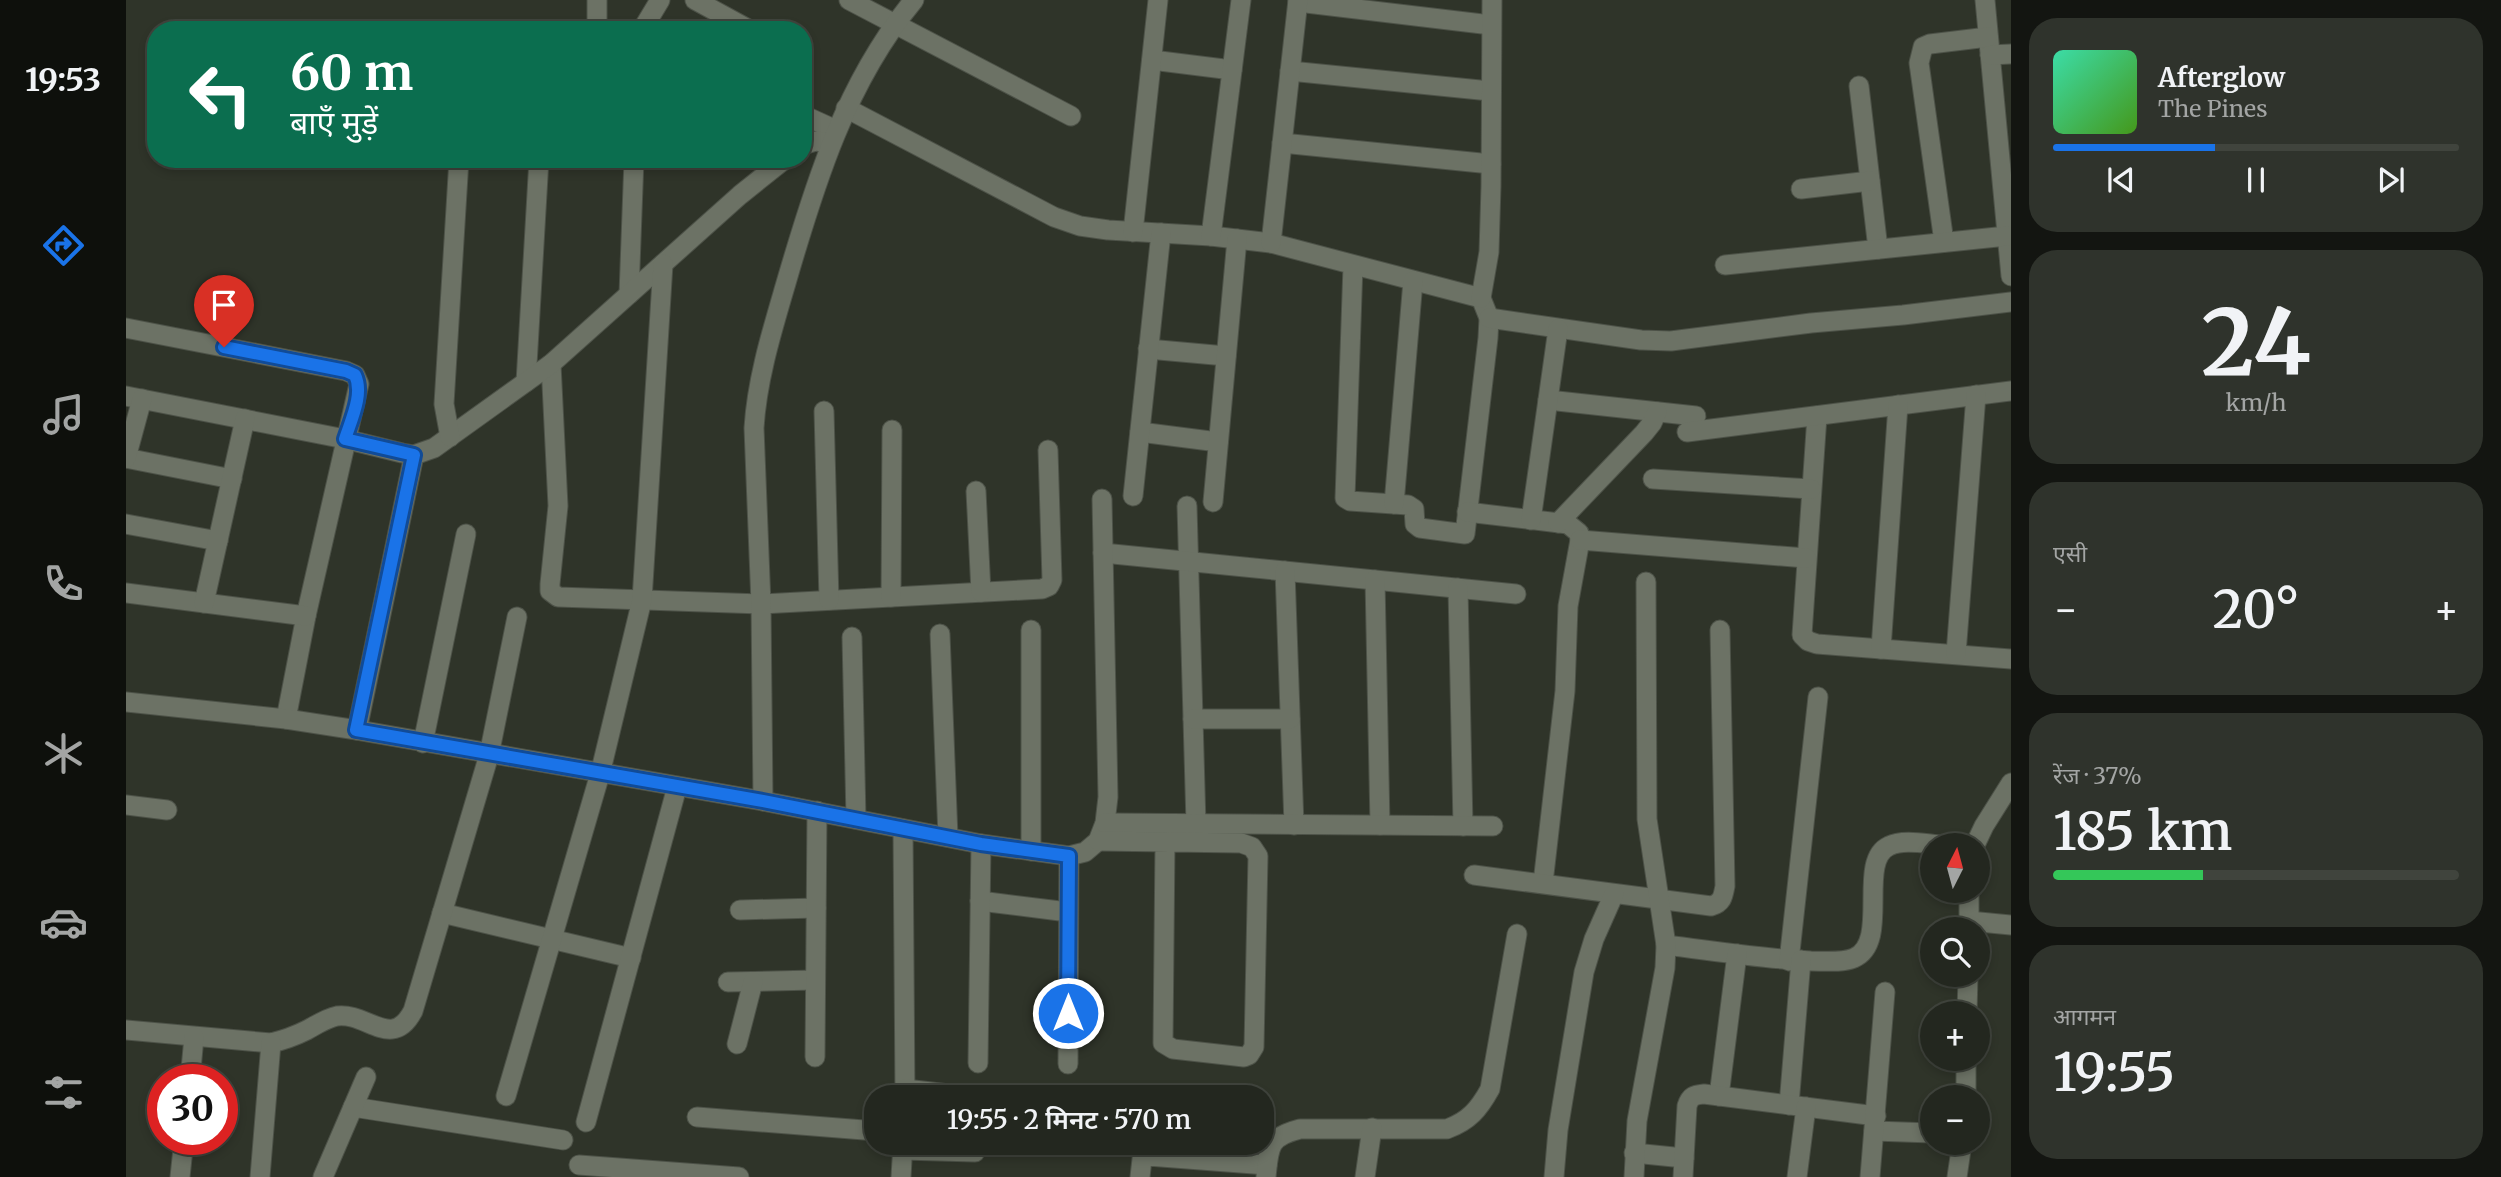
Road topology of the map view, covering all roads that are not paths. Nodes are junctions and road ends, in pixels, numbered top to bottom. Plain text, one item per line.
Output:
1 (597, 0) edge
2 (660, 0) edge
3 (695, 0) edge
4 (849, 0) edge
5 (914, 0) edge
6 (1158, 0) edge
7 (1241, 0) edge
8 (1492, 0) edge
9 (1984, 0) edge
10 (1298, 1) edge
11 (1366, 5) edge
12 (1422, 8) edge
13 (597, 21) edge
14 (647, 21) edge
15 (734, 21) edge
16 (894, 23) junction
17 (1491, 25) junction
18 (1989, 46) junction
19 (2011, 54) edge
20 (1152, 60) junction
21 (1232, 71) junction
22 (1290, 71) junction
23 (1859, 86) dead end
24 (1490, 90) junction
25 (846, 108) junction
26 (1072, 116) dead end
27 (812, 121) edge
28 (834, 136) junction
29 (812, 142) edge
30 (1282, 143) junction
31 (1491, 164) junction
32 (458, 168) edge
33 (538, 168) edge
34 (634, 168) edge
35 (774, 168) edge
36 (1870, 181) junction
37 (1801, 189) dead end
38 (1133, 232) junction
39 (1161, 233) junction
40 (1211, 236) junction
41 (2007, 236) junction
42 (1237, 239) junction
43 (1944, 242) junction
44 (1271, 243) junction
45 (1878, 249) junction
46 (663, 264) junction
47 (1353, 265) junction
48 (1725, 265) dead end
49 (2011, 276) edge
50 (1413, 281) junction
51 (629, 294) junction
52 (1481, 298) junction
53 (2011, 302) edge
54 (1489, 318) junction
55 (126, 328) edge
56 (1558, 329) junction
57 (1148, 349) junction
58 (1226, 356) junction
59 (551, 364) junction
60 (526, 382) junction
61 (2011, 391) edge
62 (1976, 395) junction
63 (134, 397) edge
64 (1548, 400) junction
65 (1898, 405) junction
66 (824, 411) dead end
67 (1657, 412) junction
68 (1817, 416) junction
69 (245, 419) junction
70 (892, 430) dead end
71 (1140, 432) junction
72 (450, 437) junction
73 (345, 439) junction
74 (1218, 442) junction
75 (1048, 450) dead end
76 (414, 455) junction
77 (126, 458) edge
78 (232, 479) junction
79 (1653, 479) dead end
80 (1811, 489) junction
81 (976, 491) dead end
82 (1133, 496) dead end
83 (1102, 499) dead end
84 (1213, 502) dead end
85 (1394, 505) junction
86 (1187, 506) dead end
87 (1467, 512) junction
88 (1531, 520) junction
89 (1558, 523) junction
90 (126, 524) edge
91 (466, 534) dead end
92 (1580, 540) junction
93 (218, 541) junction
94 (1103, 553) junction
95 (1807, 558) junction
96 (1190, 561) junction
97 (1285, 571) junction
98 (1376, 580) junction
99 (1646, 582) dead end
100 (1458, 588) junction
101 (981, 592) junction
102 (126, 593) edge
103 (1516, 594) dead end
104 (891, 597) junction
105 (642, 600) junction
106 (828, 600) junction
107 (204, 603) junction
108 (761, 604) junction
109 (306, 616) junction
110 (517, 617) dead end
111 (1031, 630) dead end
112 (1720, 630) dead end
113 (940, 635) dead end
114 (852, 637) dead end
115 (1881, 649) junction
116 (1956, 654) junction
117 (2011, 659) edge
118 (1818, 697) dead end
119 (126, 702) edge
120 (286, 719) junction
121 (1194, 719) junction
122 (1290, 719) junction
123 (356, 730) junction
124 (423, 743) junction
125 (489, 755) junction
126 (600, 774) junction
127 (2011, 783) edge
128 (677, 787) junction
129 (763, 801) junction
130 (126, 806) edge
131 (167, 810) dead end
132 (817, 811) junction
133 (856, 819) junction
134 (1196, 824) junction
135 (1294, 825) junction
136 (1380, 825) junction
137 (1463, 825) junction
138 (1493, 826) dead end
139 (903, 829) junction
140 (1101, 832) junction
141 (1981, 833) edge
142 (948, 838) junction
143 (1165, 842) junction
144 (981, 844) junction
145 (1920, 844) edge
146 (1031, 851) junction
147 (1069, 856) junction
148 (1474, 875) dead end
149 (1543, 883) junction
150 (1614, 894) junction
151 (980, 901) junction
152 (1660, 901) junction
153 (816, 908) junction
154 (740, 910) dead end
155 (1068, 912) junction
156 (442, 913) junction
157 (1990, 925) edge
158 (2011, 925) edge
159 (1517, 934) dead end
160 (554, 938) junction
161 (1666, 945) junction
162 (1737, 954) junction
163 (631, 958) junction
164 (1796, 960) junction
165 (816, 980) junction
166 (728, 982) dead end
167 (753, 982) junction
168 (1885, 992) dead end
169 (126, 1030) edge
170 (194, 1037) junction
171 (271, 1043) junction
172 (737, 1044) dead end
173 (815, 1057) dead end
174 (978, 1063) dead end
175 (191, 1064) edge
176 (1068, 1064) dead end
177 (366, 1077) dead end
178 (905, 1085) edge
179 (506, 1096) dead end
180 (1719, 1096) junction
181 (1797, 1106) junction
182 (353, 1107) junction
183 (697, 1117) dead end
184 (586, 1122) dead end
185 (1875, 1123) junction
186 (1372, 1128) junction
187 (864, 1130) edge
188 (1920, 1131) edge
189 (563, 1140) dead end
190 (1634, 1153) junction
191 (182, 1155) edge
192 (902, 1155) edge
193 (1960, 1155) edge
194 (579, 1165) dead end
195 (1684, 1167) edge
196 (1266, 1171) edge
197 (180, 1177) edge
198 (260, 1177) edge
199 (323, 1177) edge
200 (739, 1177) edge
201 (901, 1177) edge
202 (1140, 1177) edge
203 (1365, 1177) edge
204 (1554, 1177) edge
205 (1634, 1177) edge
206 (1797, 1177) edge
207 (1870, 1177) edge
208 (1957, 1177) edge

1 - 13 street
2 - 14 street
3 - 15 street
4 - 16 street
5 - 16 street
6 - 20 street
7 - 21 street
8 - 17 street
9 - 18 street
10 - 11 street
10 - 22 street
11 - 12 street
12 - 17 street
16 - 25 street
16 - 26 street
17 - 24 street
18 - 19 street
18 - 41 street
18 - 43 street
20 - 21 street
20 - 38 street
21 - 40 street
22 - 24 street
22 - 30 street
23 - 36 street
24 - 31 street
25 - 28 street
25 - 38 street
27 - 28 street
28 - 29 street
28 - 108 street
30 - 31 street
30 - 44 street
31 - 52 street
32 - 72 street
33 - 60 street
34 - 51 street
35 - 46 street
36 - 37 street
36 - 45 street
38 - 39 street
39 - 40 street
39 - 57 street
40 - 42 street
41 - 43 street
41 - 49 street
42 - 44 street
42 - 58 street
43 - 45 street
44 - 47 street
45 - 48 street
46 - 51 street
46 - 105 street
47 - 50 street
47 - 85 street
50 - 52 street
50 - 85 street
51 - 59 street
52 - 54 street
53 - 56 street
54 - 56 street
54 - 87 street
55 - 73 street
56 - 64 street
57 - 58 street
57 - 71 street
58 - 74 street
59 - 60 street
59 - 105 street
60 - 72 street
61 - 62 street
62 - 65 street
62 - 116 street
63 - 69 street
63 - 77 street
64 - 67 street
64 - 88 street
65 - 68 street
65 - 115 street
66 - 106 street
67 - 68 street
67 - 89 street
68 - 80 street
69 - 73 street
69 - 78 street
70 - 104 street
71 - 74 street
71 - 82 street
72 - 76 street
73 - 76 street
73 - 109 street
74 - 84 street
75 - 101 street
76 - 123 street
77 - 78 street
78 - 93 street
79 - 80 street
80 - 95 street
81 - 101 street
83 - 94 street
85 - 87 street
86 - 96 street
87 - 88 street
88 - 89 street
89 - 92 street
90 - 93 street
91 - 124 street
92 - 95 street
92 - 149 street
93 - 107 street
94 - 96 street
94 - 140 street
95 - 115 street
96 - 97 street
96 - 121 street
97 - 98 street
97 - 122 street
98 - 100 street
98 - 136 street
99 - 152 street
100 - 103 street
100 - 137 street
101 - 104 street
102 - 107 street
104 - 106 street
105 - 108 street
105 - 126 street
106 - 108 street
107 - 109 street
108 - 129 street
109 - 120 street
110 - 125 street
111 - 146 street
112 - 152 street
113 - 142 street
114 - 133 street
115 - 116 street
116 - 117 street
118 - 164 street
119 - 120 street
120 - 123 street
121 - 122 street
121 - 134 street
122 - 135 street
123 - 124 street
124 - 125 street
125 - 126 street
125 - 156 street
126 - 128 street
126 - 160 street
127 - 141 street
128 - 129 street
128 - 163 street
129 - 132 street
130 - 131 street
132 - 133 street
132 - 153 street
133 - 139 street
134 - 135 street
134 - 140 street
135 - 136 street
136 - 137 street
137 - 138 street
139 - 142 street
139 - 178 street
140 - 143 street
140 - 147 street
142 - 144 street
143 - 143 street
144 - 146 street
144 - 151 street
145 - 164 street
146 - 147 street
147 - 155 street
148 - 149 street
149 - 150 street
150 - 152 street
150 - 204 street
151 - 155 street
151 - 174 street
152 - 161 street
153 - 154 street
153 - 165 street
155 - 176 street
156 - 160 street
156 - 171 street
157 - 158 street
159 - 186 street
160 - 163 street
160 - 179 street
161 - 162 street
161 - 190 street
162 - 164 street
162 - 180 street
163 - 184 street
164 - 181 street
165 - 167 street
165 - 173 street
166 - 167 street
167 - 172 street
168 - 185 street
169 - 170 street
170 - 171 street
170 - 175 street
171 - 198 street
177 - 182 street
180 - 181 street
180 - 195 street
181 - 185 street
181 - 206 street
182 - 189 street
182 - 199 street
183 - 187 street
185 - 188 street
185 - 207 street
186 - 196 street
186 - 203 street
190 - 195 street
190 - 205 street
191 - 197 street
192 - 201 street
193 - 208 street
194 - 200 street
196 - 202 street

